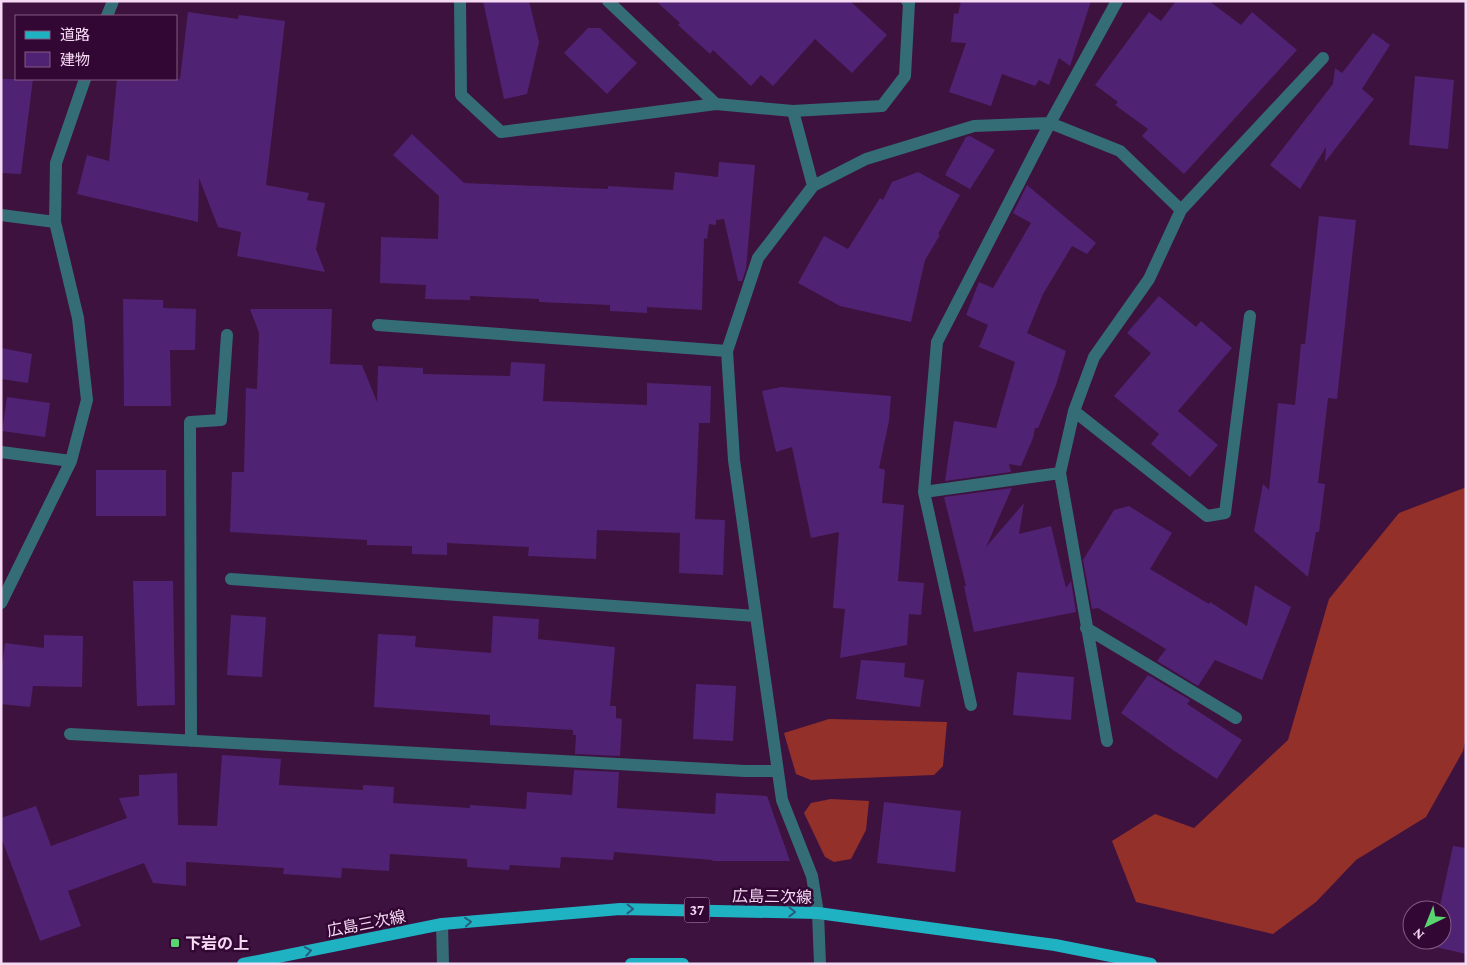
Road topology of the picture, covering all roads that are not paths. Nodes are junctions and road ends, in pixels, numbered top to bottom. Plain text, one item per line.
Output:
1 (113, 1) edge
2 (460, 1) edge
3 (608, 1) edge
4 (907, 1) edge
5 (1117, 1) edge
6 (107, 15) edge
7 (1323, 58) dead end
8 (85, 80) edge
9 (716, 104) junction
10 (793, 110) junction
11 (1050, 123) junction
12 (813, 186) junction
13 (1181, 210) junction
14 (1, 215) edge
15 (55, 222) junction
16 (1250, 316) dead end
17 (378, 325) dead end
18 (227, 335) dead end
19 (727, 351) junction
20 (1074, 411) junction
21 (1, 452) edge
22 (71, 461) junction
23 (1060, 473) junction
24 (924, 492) junction
25 (231, 578) dead end
26 (1, 603) edge
27 (756, 616) junction
28 (1086, 628) junction
29 (971, 705) dead end
30 (1236, 718) dead end
31 (70, 734) dead end
32 (191, 740) junction
33 (1107, 741) dead end
34 (778, 771) junction
35 (818, 913) junction
36 (442, 924) junction
37 (243, 964) edge
38 (443, 964) edge
39 (631, 964) edge
40 (683, 964) edge
41 (820, 964) edge
42 (1151, 964) edge

1 - 6 street
2 - 9 street
3 - 9 street
4 - 10 street
5 - 11 street
7 - 13 street
8 - 15 street
9 - 10 street
10 - 12 street
11 - 12 street
11 - 13 street
11 - 24 street
12 - 19 street
13 - 20 street
14 - 15 street
15 - 22 street
16 - 20 street
17 - 19 street
18 - 32 street
19 - 27 street
20 - 23 street
21 - 22 street
22 - 26 street
23 - 24 street
23 - 28 street
24 - 29 street
25 - 27 street
27 - 34 street
28 - 30 street
28 - 33 street
31 - 32 street
32 - 34 street
34 - 35 street
36 -> 35 main road, 広島三次線 / 37
35 - 41 street
35 - 42 main road, 広島三次線 / 37
37 -> 36 main road, 広島三次線 / 37
36 - 38 street
39 - 40 main road

